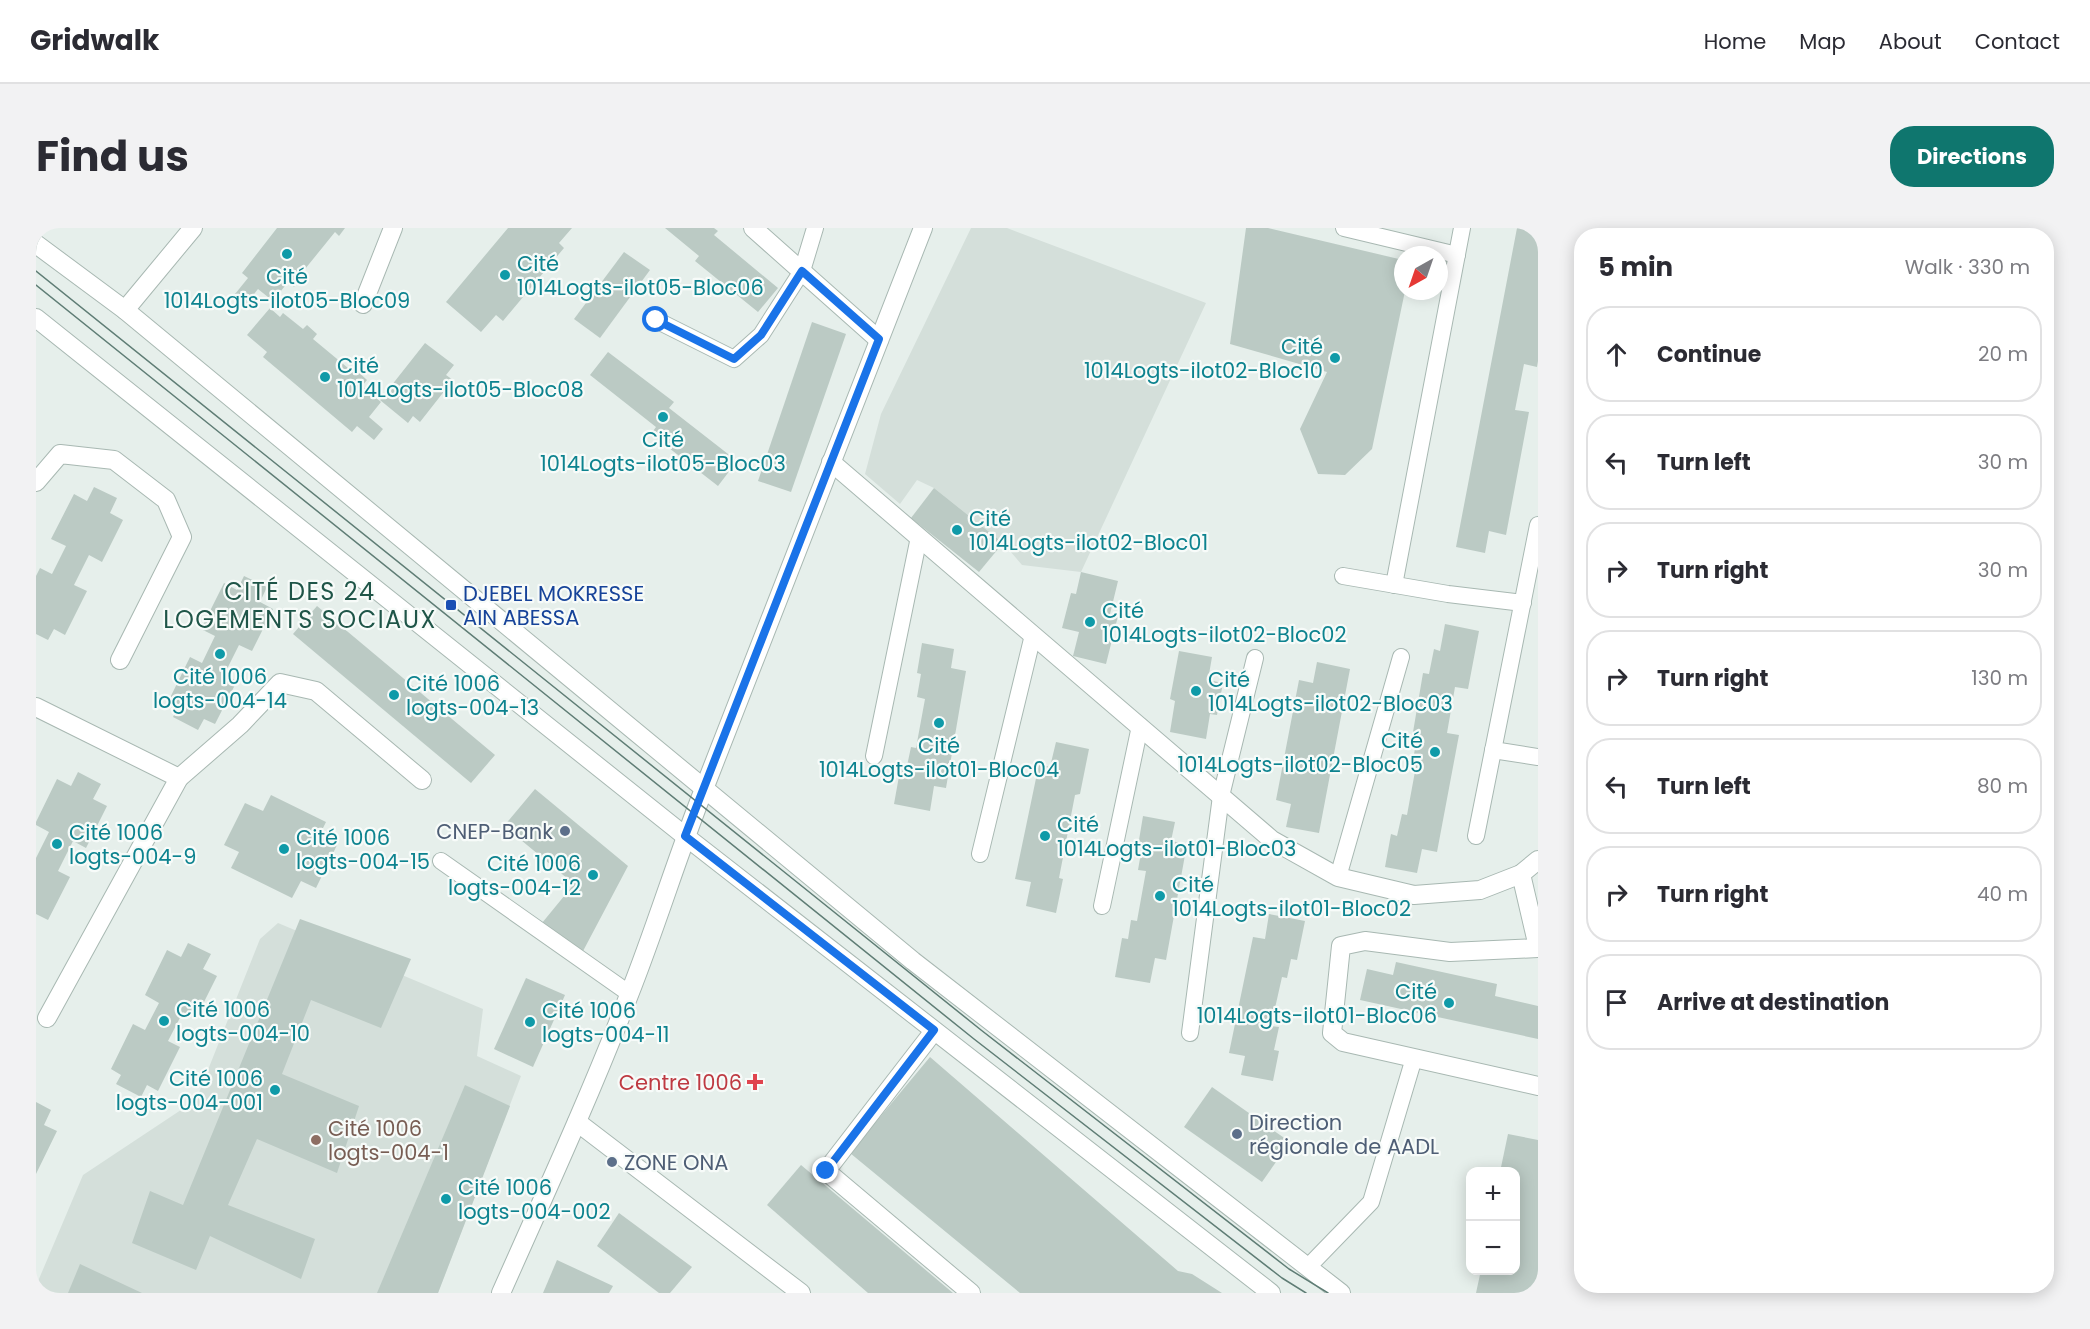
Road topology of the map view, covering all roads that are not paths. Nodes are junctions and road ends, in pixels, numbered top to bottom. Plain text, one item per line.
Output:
1 (193, 228) edge
2 (393, 228) edge
3 (753, 228) edge
4 (815, 228) edge
5 (923, 228) edge
6 (1344, 228) edge
7 (1462, 228) edge
8 (36, 244) edge
9 (1457, 255) junction
10 (802, 271) junction
11 (363, 304) dead end
12 (125, 310) junction
13 (36, 318) edge
14 (656, 320) dead end
15 (879, 339) junction
16 (831, 462) junction
17 (36, 482) edge
18 (1538, 525) edge
19 (919, 537) junction
20 (1343, 576) dead end
21 (1394, 585) junction
22 (1522, 603) junction
23 (1033, 634) junction
24 (1401, 657) dead end
25 (1255, 658) dead end
26 (120, 660) dead end
27 (36, 707) edge
28 (1140, 726) junction
29 (1493, 750) junction
30 (874, 756) dead end
31 (1538, 757) edge
32 (179, 778) junction
33 (422, 780) dead end
34 (704, 789) junction
35 (1221, 796) junction
36 (685, 836) junction
37 (1476, 836) dead end
38 (980, 854) dead end
39 (1538, 860) edge
40 (441, 861) dead end
41 (1521, 874) junction
42 (1338, 877) junction
43 (1102, 906) dead end
44 (1538, 947) edge
45 (630, 994) junction
46 (47, 1018) dead end
47 (934, 1030) junction
48 (1190, 1033) dead end
49 (1414, 1058) junction
50 (1538, 1086) edge
51 (577, 1122) junction
52 (1308, 1267) junction
53 (501, 1293) edge
54 (801, 1293) edge
55 (970, 1293) edge
56 (1271, 1293) edge
57 (1341, 1293) edge

1 - 12 street
2 - 11 street
3 - 10 street
4 - 10 lane
5 - 15 street
6 - 9 lane
7 - 9 lane
8 - 12 street
9 - 21 lane
10 - 14 lane
10 - 15 street
12 - 34 street
13 - 36 street
15 - 16 street
16 - 19 street
16 - 34 street
17 - 26 street
18 - 22 lane
19 - 23 street
19 - 30 lane
20 - 21 lane
21 - 22 lane
22 - 29 lane
23 - 28 street
23 - 38 lane
24 - 42 lane
25 - 35 lane
27 - 32 street
28 - 35 street
28 - 43 lane
29 - 31 lane
29 - 37 lane
32 - 33 street
32 - 46 street
34 - 36 street
34 - 52 street
35 - 42 street
35 - 48 lane
36 - 45 street
36 - 47 street
39 - 41 street
40 - 45 lane
41 - 42 street
41 - 44 street
44 - 49 street
45 - 51 street
47 - 55 street
47 - 56 street
49 - 50 street
49 - 52 lane
51 - 53 street
51 - 54 street
52 - 57 street

